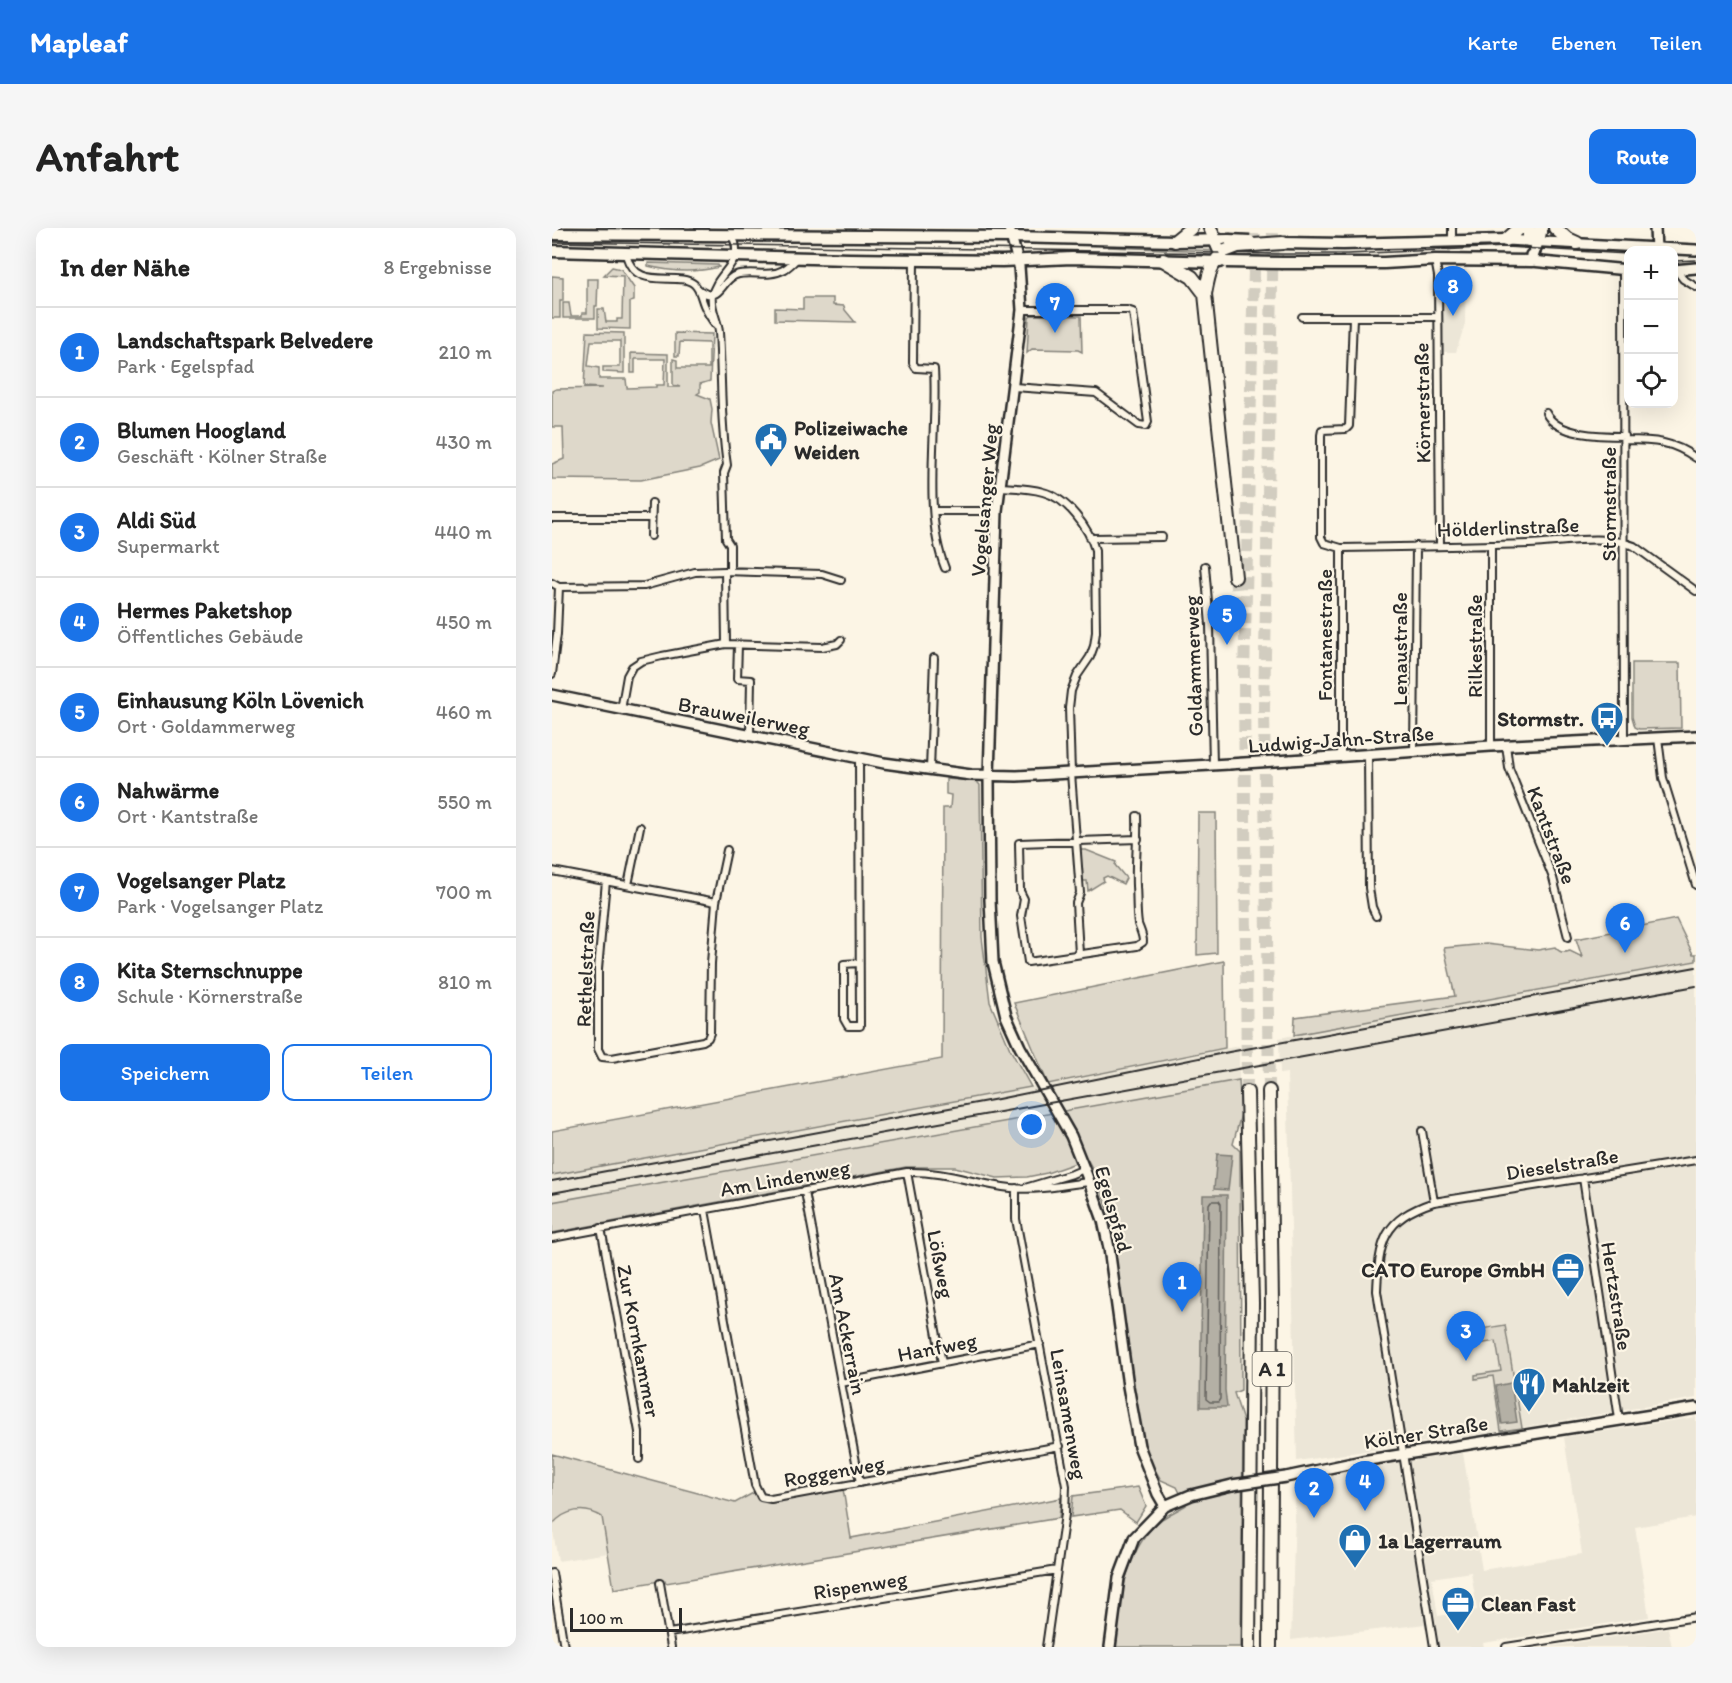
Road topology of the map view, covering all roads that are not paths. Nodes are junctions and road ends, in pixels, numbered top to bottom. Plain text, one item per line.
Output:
1 (1191, 228) edge
2 (1210, 228) edge
3 (1452, 228) edge
4 (1520, 228) edge
5 (1555, 228) edge
6 (1655, 228) edge
7 (629, 232) edge
8 (1010, 233) edge
9 (552, 234) edge
10 (1534, 234) edge
11 (732, 235) junction
12 (1506, 240) junction
13 (1175, 241) junction
14 (1214, 241) junction
15 (1283, 243) joint
16 (1452, 243) junction
17 (1577, 243) junction
18 (1656, 246) edge
19 (1624, 247) edge
20 (1678, 250) edge
21 (1696, 250) edge
22 (552, 251) edge
23 (626, 254) junction
24 (1225, 255) junction
25 (735, 256) junction
26 (798, 258) junction
27 (914, 259) junction
28 (1435, 260) junction
29 (1017, 261) junction
30 (1163, 261) junction
31 (1531, 261) junction
32 (1696, 268) edge
33 (1624, 269) edge
34 (1678, 269) edge
35 (1678, 273) edge
36 (1696, 287) edge
37 (698, 289) junction
38 (712, 294) junction
39 (1205, 294) junction
40 (1627, 300) edge
41 (1022, 310) junction
42 (1302, 317) dead end
43 (1353, 317) junction
44 (1438, 317) junction
45 (719, 329) junction
46 (1014, 387) junction
47 (1546, 413) dead end
48 (1625, 438) junction
49 (1696, 458) edge
50 (1000, 487) junction
51 (652, 503) dead end
52 (998, 511) junction
53 (934, 512) junction
54 (552, 518) edge
55 (651, 518) junction
56 (651, 536) dead end
57 (1162, 537) dead end
58 (1092, 538) junction
59 (1624, 542) junction
60 (1491, 545) junction
61 (1416, 546) junction
62 (1440, 546) junction
63 (1341, 548) junction
64 (1205, 566) dead end
65 (945, 568) dead end
66 (727, 571) junction
67 (1235, 577) tunnel mouth
68 (841, 580) dead end
69 (552, 583) edge
70 (559, 587) junction
71 (1696, 591) edge
72 (841, 640) dead end
73 (726, 644) junction
74 (738, 645) junction
75 (934, 658) dead end
76 (552, 674) edge
77 (552, 695) edge
78 (621, 710) junction
79 (750, 735) junction
80 (1696, 736) edge
81 (1658, 738) junction
82 (1624, 739) junction
83 (1506, 745) junction
84 (1491, 746) junction
85 (1414, 753) junction
86 (1368, 755) junction
87 (1341, 757) junction
88 (859, 758) junction
89 (1213, 765) junction
90 (930, 770) junction
91 (1071, 773) junction
92 (989, 777) junction
93 (1137, 816) dead end
94 (640, 827) dead end
95 (1138, 839) junction
96 (1076, 842) junction
97 (727, 850) dead end
98 (552, 871) edge
99 (606, 881) junction
100 (628, 885) junction
101 (1696, 885) edge
102 (716, 902) junction
103 (1376, 916) dead end
104 (1568, 937) dead end
105 (1079, 954) junction
106 (859, 963) junction
107 (1269, 1091) tunnel mouth
108 (1247, 1092) tunnel mouth
109 (1422, 1131) dead end
110 (1696, 1160) edge
111 (1084, 1169) junction
112 (906, 1172) junction
113 (1583, 1178) junction
114 (1089, 1182) junction
115 (1016, 1188) junction
116 (1024, 1188) junction
117 (805, 1192) junction
118 (1434, 1202) junction
119 (705, 1210) junction
120 (601, 1228) junction
121 (552, 1238) edge
122 (1040, 1344) junction
123 (942, 1363) junction
124 (841, 1383) junction
125 (1696, 1408) edge
126 (1619, 1419) junction
127 (1060, 1446) junction
128 (1404, 1454) junction
129 (639, 1459) dead end
130 (860, 1483) junction
131 (1165, 1506) junction
132 (1057, 1570) junction
133 (552, 1573) edge
134 (660, 1583) dead end
135 (554, 1604) edge
136 (1696, 1617) edge
137 (669, 1632) junction
138 (564, 1647) edge
139 (671, 1647) edge
140 (1046, 1647) edge
141 (1110, 1647) edge
142 (1249, 1647) edge
143 (1270, 1647) edge
144 (1434, 1647) edge
145 (1506, 1647) edge

1 - 13 highway
2 - 14 highway
3 - 16 street
4 - 12 highway
5 - 17 highway
6 - 18 street
7 - 9 main road
7 - 11 main road
8 - 11 main road
8 - 13 main road
8 - 29 street, Vogelsanger Weg
10 - 12 street
10 - 17 street
10 - 31 main road
11 - 25 street
12 - 16 main road
13 - 14 main road
14 - 24 highway
15 - 16 main road
15 - 24 highway, bridge
17 - 19 street
20 - 21 street
22 - 23 main road
23 - 25 main road
23 - 37 street
24 - 28 main road, bridge
24 - 30 main road
24 - 39 highway
25 - 26 main road
25 - 38 street
26 - 27 main road
26 - 38 street
27 - 29 main road
27 - 53 street
28 - 31 main road
28 - 44 street, Körnerstraße
29 - 30 main road
29 - 41 street, Vogelsanger Weg
30 - 39 highway
31 - 33 street
32 - 34 street
35 - 36 street
37 - 38 street
37 - 45 street
38 - 45 street
39 - 67 highway
40 - 48 street, Stormstraße
41 - 46 street, Vogelsanger Weg
41 - 46 street
42 - 43 street
43 - 44 street
43 - 63 street
44 - 62 street, Körnerstraße
45 - 66 street
46 - 50 street, Vogelsanger Weg
47 - 48 street
48 - 49 street
48 - 59 street, Stormstraße
50 - 52 street, Vogelsanger Weg
50 - 58 street
51 - 55 street
52 - 53 street
52 - 92 street, Vogelsanger Weg
53 - 65 street
54 - 55 street
55 - 56 street
57 - 58 street
58 - 91 street
59 - 60 street, Hölderlinstraße
59 - 71 street, Hölderlinstraße
59 - 82 street, Stormstraße
60 - 62 street, Hölderlinstraße
60 - 84 street, Rilkestraße
61 - 62 street, Hölderlinstraße
61 - 63 street, Hölderlinstraße
61 - 85 street, Lenaustraße
63 - 87 street, Fontanestraße
64 - 89 street, Goldammerweg
66 - 68 street
66 - 70 street
66 - 73 street
69 - 70 street
70 - 76 street
72 - 74 street
73 - 74 street
73 - 78 street
74 - 79 street
75 - 90 street
77 - 78 street, Brauweilerweg
78 - 79 street, Brauweilerweg
79 - 88 street, Brauweilerweg
80 - 81 street, Ludwig-Jahn-Straße
81 - 82 street, Ludwig-Jahn-Straße
81 - 101 street
82 - 83 street, Ludwig-Jahn-Straße
83 - 84 street, Ludwig-Jahn-Straße
83 - 104 street, Kantstraße
84 - 85 street, Ludwig-Jahn-Straße
85 - 86 street, Ludwig-Jahn-Straße
86 - 87 street, Ludwig-Jahn-Straße
86 - 103 street
87 - 89 street, Ludwig-Jahn-Straße, bridge
88 - 90 street, Brauweilerweg
88 - 106 street
89 - 91 street, Ludwig-Jahn-Straße
90 - 92 street, Brauweilerweg
91 - 92 street, Ludwig-Jahn-Straße
91 - 96 street
92 - 111 street, Egelspfad
93 - 95 street
94 - 100 street
95 - 96 street
95 - 105 street
96 - 105 street
96 - 105 street
97 - 102 street
98 - 99 street
99 - 100 street
99 - 102 street, Rethelstraße
100 - 102 street
106 - 106 street
107 - 143 highway, A 1
108 - 142 highway, A 1
109 - 118 street
110 - 113 street, Dieselstraße
111 - 114 street, Egelspfad
111 - 116 street, Am Lindenweg
112 - 115 street, Am Lindenweg
112 - 117 street, Am Lindenweg
112 - 123 street, Lößweg
113 - 118 street, Dieselstraße
113 - 126 street, Hertzstraße
114 - 116 street, Am Lindenweg
114 - 131 street, Egelspfad
115 - 116 street, Am Lindenweg
115 - 122 street, Leinsamenweg
117 - 119 street, Am Lindenweg
117 - 124 street, Am Ackerrain
118 - 128 street, Dieselstraße
119 - 120 street, Am Lindenweg
119 - 130 street, Roggenweg
120 - 121 street, Am Lindenweg
120 - 129 street, Zur Kornkammer
122 - 123 street, Hanfweg
122 - 127 street, Leinsamenweg
123 - 124 street, Hanfweg
124 - 130 street, Am Ackerrain
125 - 126 street, Kölner Straße
126 - 128 street, Kölner Straße
127 - 130 street, Roggenweg
127 - 132 street, Leinsamenweg
128 - 131 street, Kölner Straße, bridge
128 - 144 street, Dieselstraße
131 - 141 street
132 - 137 street, Rispenweg
132 - 140 street, Leinsamenweg
133 - 135 street
134 - 137 street
135 - 138 street
136 - 145 street
137 - 139 street

